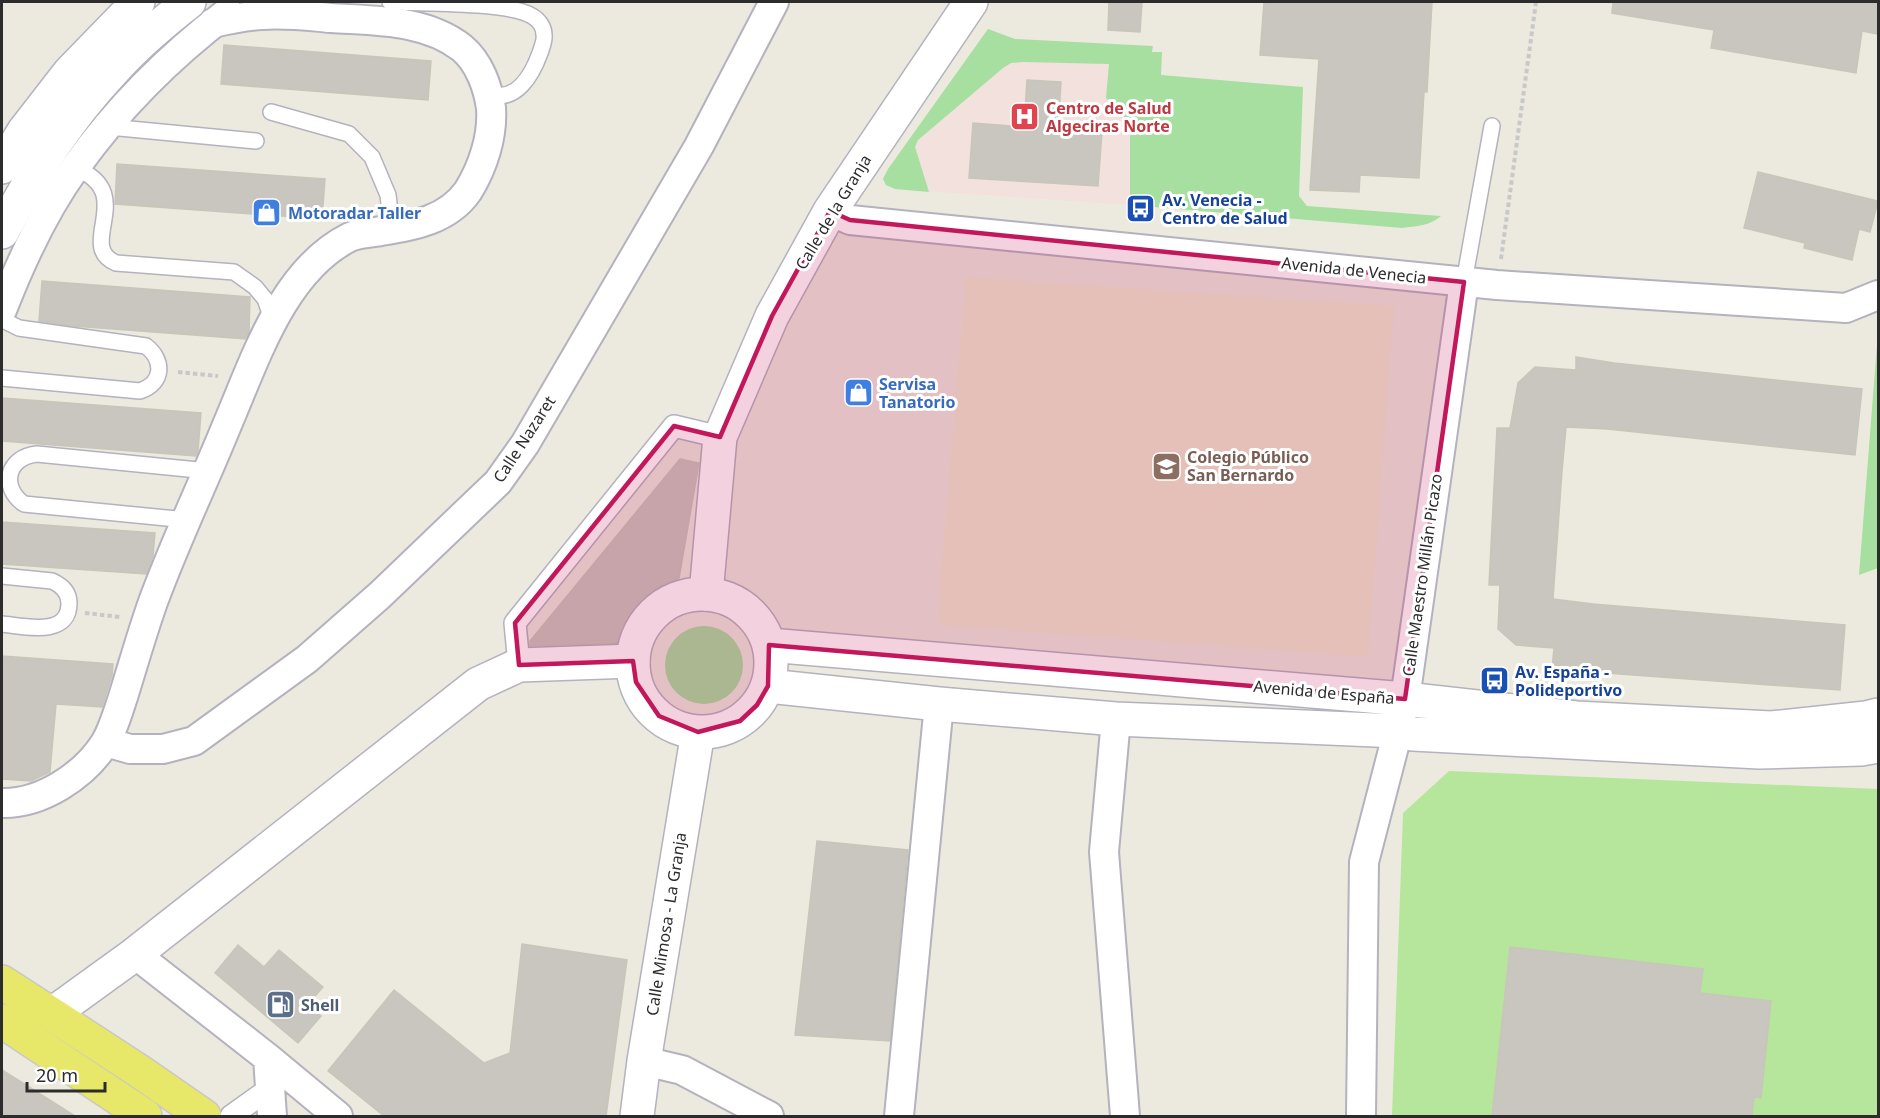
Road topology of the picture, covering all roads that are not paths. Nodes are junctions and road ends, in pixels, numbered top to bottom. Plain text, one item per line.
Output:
1 (138, 2) edge
2 (241, 2) edge
3 (390, 2) edge
4 (774, 2) edge
5 (971, 2) edge
6 (183, 7) edge
7 (336, 11) edge
8 (214, 12) edge
9 (489, 94) junction
10 (272, 112) dead end
11 (1492, 126) dead end
12 (109, 127) junction
13 (256, 141) dead end
14 (2, 167) edge
15 (75, 168) junction
16 (830, 211) junction
17 (392, 229) junction
18 (2, 232) edge
19 (1464, 282) junction
20 (1878, 295) edge
21 (2, 310) edge
22 (270, 328) junction
23 (2, 378) edge
24 (720, 437) junction
25 (208, 471) junction
26 (187, 520) junction
27 (2, 576) edge
28 (706, 594) junction
29 (2, 624) edge
30 (769, 645) junction
31 (633, 661) junction
32 (519, 665) junction
33 (768, 686) junction
34 (1405, 699) junction
35 (939, 704) junction
36 (1878, 715) edge
37 (1116, 719) junction
38 (1398, 731) junction
39 (698, 732) junction
40 (106, 742) junction
41 (1878, 746) edge
42 (2, 803) edge
43 (135, 954) junction
44 (2, 982) edge
45 (52, 1014) junction
46 (2, 1021) edge
47 (268, 1058) junction
48 (644, 1061) junction
49 (271, 1103) edge
50 (145, 1116) edge
51 (204, 1116) edge
52 (231, 1116) edge
53 (338, 1116) edge
54 (637, 1116) edge
55 (769, 1116) edge
56 (899, 1116) edge
57 (1125, 1116) edge
58 (1361, 1116) edge

1 - 14 main road
2 - 8 street
3 - 9 lane
4 - 40 street, Calle Nazaret
5 - 16 main road, Calle de la Granja
6 - 8 street
6 - 18 main road
7 - 8 street
7 - 9 street
8 - 12 street
9 - 17 street
10 - 17 lane
11 - 19 lane
12 - 13 lane
12 - 15 street
15 - 21 street
15 - 22 lane
16 - 19 street, Avenida de Venecia
16 - 24 main road, Calle de la Granja
17 - 22 street
19 - 20 street, Avenida de Venecia
19 - 34 street, Calle Maestro Millán Picazo
21 - 23 lane
22 - 25 street
24 - 28 main road, Calle de la Granja
24 - 32 street
25 - 26 street
25 - 26 lane
26 - 40 street
27 - 29 lane
28 - 30 main road
28 - 31 main road
30 - 33 main road
30 - 34 main road, Avenida de España
31 - 32 main road
31 - 39 main road
32 - 43 main road
33 - 35 main road, Avenida de España
33 - 39 main road
34 - 36 main road, Avenida de España
34 - 38 street, Calle Maestro Millán Picazo
35 - 37 main road, Avenida de España
35 - 56 street
37 - 38 main road, Avenida de España
37 - 57 street
38 - 41 main road, Avenida de España
38 - 58 street, Calle Maestro Millán Picazo
39 - 48 main road, Calle Mimosa - La Granja
40 - 42 street
43 - 45 main road
43 - 47 street
44 - 45 main road
45 - 51 main road
46 - 50 main road
47 - 49 street
47 - 53 street
48 - 54 main road, Calle Mimosa - La Granja
48 - 55 street
49 - 52 street

